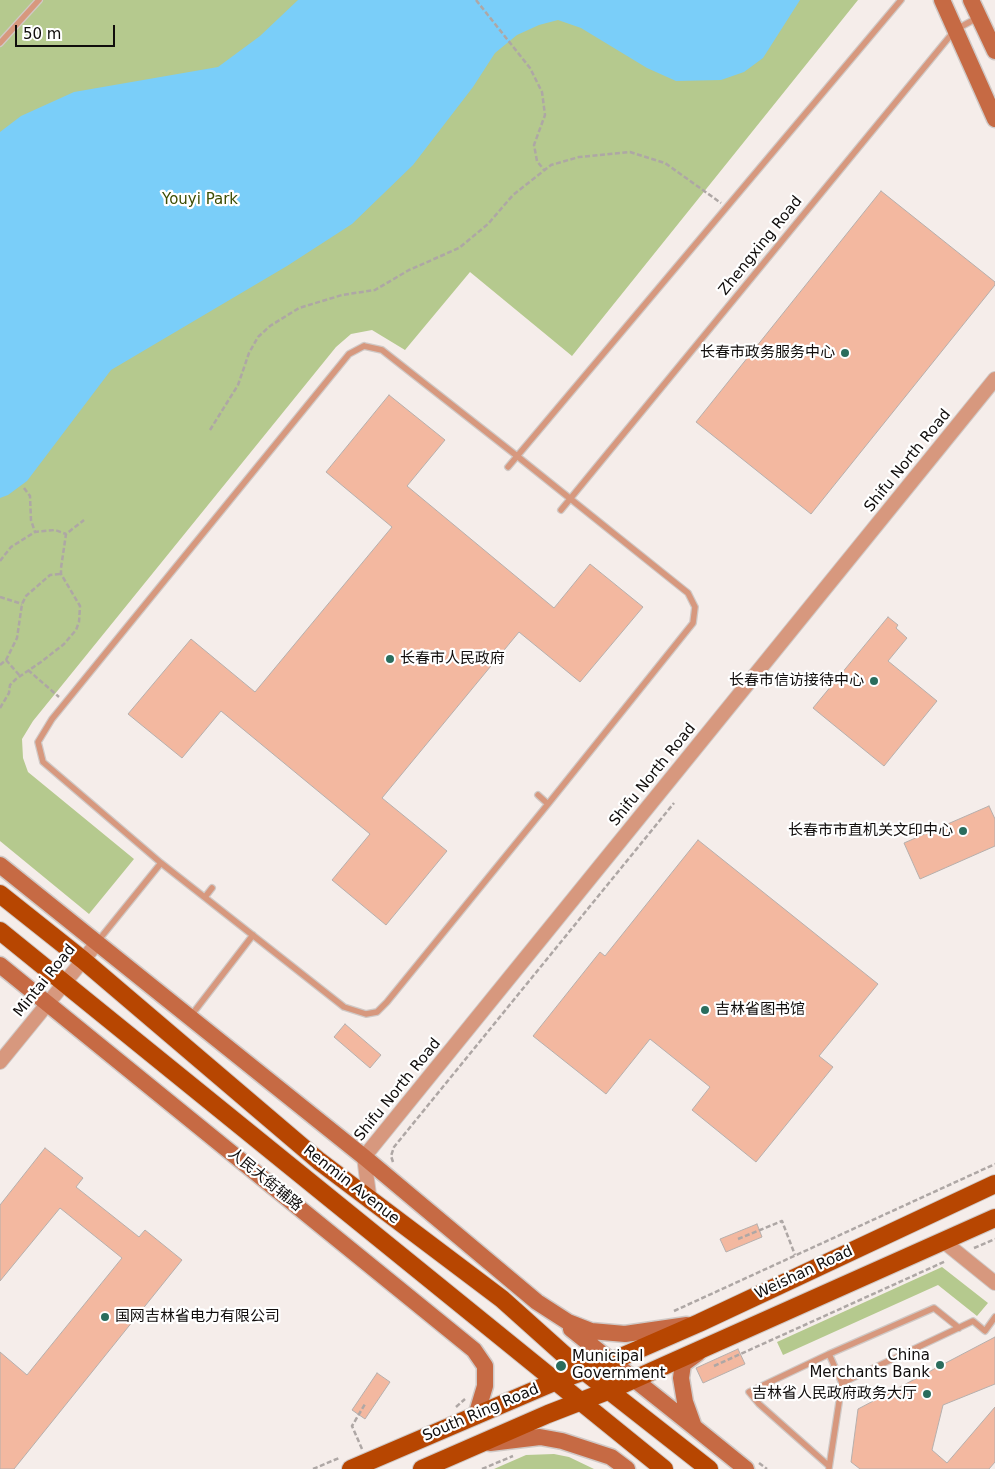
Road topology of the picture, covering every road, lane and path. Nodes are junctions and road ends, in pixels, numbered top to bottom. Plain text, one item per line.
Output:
1 (39, 0) edge
2 (476, 0) edge
3 (901, 0) edge
4 (942, 0) edge
5 (972, 0) edge
6 (979, 18) junction
7 (955, 30) junction
8 (0, 43) edge
9 (995, 51) edge
10 (995, 119) edge
11 (544, 170) junction
12 (726, 207) junction
13 (995, 379) edge
14 (210, 430) dead end
15 (517, 456) junction
16 (508, 467) dead end
17 (24, 488) dead end
18 (569, 500) junction
19 (561, 510) dead end
20 (84, 520) dead end
21 (35, 532) junction
22 (66, 534) junction
23 (0, 561) edge
24 (62, 574) junction
25 (0, 597) edge
26 (22, 604) junction
27 (6, 660) junction
28 (0, 665) edge
29 (28, 670) junction
30 (20, 676) junction
31 (66, 703) junction
32 (0, 708) edge
33 (538, 796) dead end
34 (674, 803) dead end
35 (548, 804) junction
36 (161, 863) junction
37 (0, 865) edge
38 (212, 888) dead end
39 (0, 894) edge
40 (205, 897) junction
41 (0, 931) edge
42 (253, 935) junction
43 (97, 943) junction
44 (83, 960) junction
45 (0, 966) edge
46 (64, 984) junction
47 (47, 1005) junction
48 (188, 1018) junction
49 (0, 1062) edge
50 (364, 1157) junction
51 (995, 1164) edge
52 (395, 1166) dead end
53 (995, 1184) edge
54 (370, 1202) junction
55 (995, 1218) edge
56 (738, 1239) dead end
57 (995, 1239) edge
58 (943, 1241) junction
59 (796, 1255) junction
60 (959, 1255) junction
61 (995, 1283) edge
62 (537, 1302) junction
63 (669, 1314) dead end
64 (995, 1317) edge
65 (699, 1323) junction
66 (959, 1328) junction
67 (765, 1339) dead end
68 (772, 1340) junction
69 (712, 1343) junction
70 (829, 1354) junction
71 (612, 1361) junction
72 (714, 1366) dead end
73 (583, 1370) junction
74 (634, 1379) junction
75 (554, 1382) junction
76 (842, 1383) junction
77 (610, 1390) junction
78 (468, 1394) dead end
79 (580, 1401) junction
80 (365, 1404) dead end
81 (448, 1410) dead end
82 (476, 1416) junction
83 (694, 1427) junction
84 (371, 1445) dead end
85 (362, 1449) junction
86 (459, 1452) junction
87 (517, 1454) dead end
88 (350, 1459) edge
89 (749, 1463) edge
90 (829, 1468) edge
91 (313, 1469) edge
92 (422, 1469) edge
93 (482, 1469) edge
94 (626, 1469) edge
95 (664, 1469) edge
96 (709, 1469) edge
97 (767, 1469) edge

1 - 8 lane
2 - 11 path
3 - 12 lane
4 - 7 main road
5 - 6 main road
6 - 7 lane, Zhengxing Road
6 - 9 main road
7 - 10 main road
7 - 18 lane, Zhengxing Road
11 - 12 path
11 - 14 path
12 - 15 lane
13 - 50 street, Shifu North Road
15 - 16 lane
15 - 18 lane
15 - 31 lane
17 - 21 path
18 - 19 lane, Zhengxing Road
18 - 35 lane
20 - 22 path
21 - 22 path
21 - 23 path
22 - 24 path
24 - 26 path
24 - 29 path
25 - 26 path
26 - 27 path
27 - 28 path
27 - 30 path
29 - 30 path
29 - 31 path
30 - 32 path
31 - 36 lane
33 - 35 lane
34 - 52 path
35 - 42 lane
36 - 40 lane
36 - 43 lane
37 - 43 main road
38 - 40 lane
39 - 44 main road, Renmin Avenue
40 - 42 lane
41 - 46 main road, Renmin Avenue
42 - 48 lane
43 - 44 street, Mintai Road
43 - 48 main road
44 - 46 street, Mintai Road
44 - 54 main road, Renmin Avenue
45 - 47 main road, 人民大街辅路
46 - 47 street, Mintai Road
46 - 75 main road, Renmin Avenue
47 - 49 street, Mintai Road
47 - 82 main road, 人民大街辅路
48 - 50 main road
50 - 54 street, Shifu North Road
50 - 62 main road
51 - 59 path
53 - 65 main road, Weishan Road
54 - 73 main road, Renmin Avenue
55 - 58 main road, Weishan Road
56 - 59 path
57 - 60 path
58 - 60 street
58 - 69 main road, Weishan Road
59 - 63 path
60 - 61 street
60 - 68 path
62 - 65 main road
62 - 71 main road
64 - 66 lane
65 - 71 main road, Weishan Road
66 - 70 lane
66 - 76 lane
67 - 68 path
68 - 72 path
69 - 74 main road, Weishan Road
69 - 83 main road
70 - 76 lane
70 - 90 lane
71 - 73 main road, South Ring Road
71 - 74 main road
73 - 75 main road, South Ring Road
73 - 77 main road, Renmin Avenue
74 - 77 main road, South Ring Road
74 - 83 main road
75 - 79 main road, Renmin Avenue
75 - 82 main road, South Ring Road
76 - 90 lane
77 - 79 main road, South Ring Road
77 - 96 main road, Renmin Avenue
78 - 81 path
79 - 86 main road, South Ring Road
79 - 95 main road, Renmin Avenue
80 - 85 path
82 - 88 main road, South Ring Road
83 - 89 main road
84 - 85 path
85 - 88 path
86 - 92 main road, South Ring Road
86 - 94 main road
87 - 93 path
88 - 91 path
89 - 97 path

